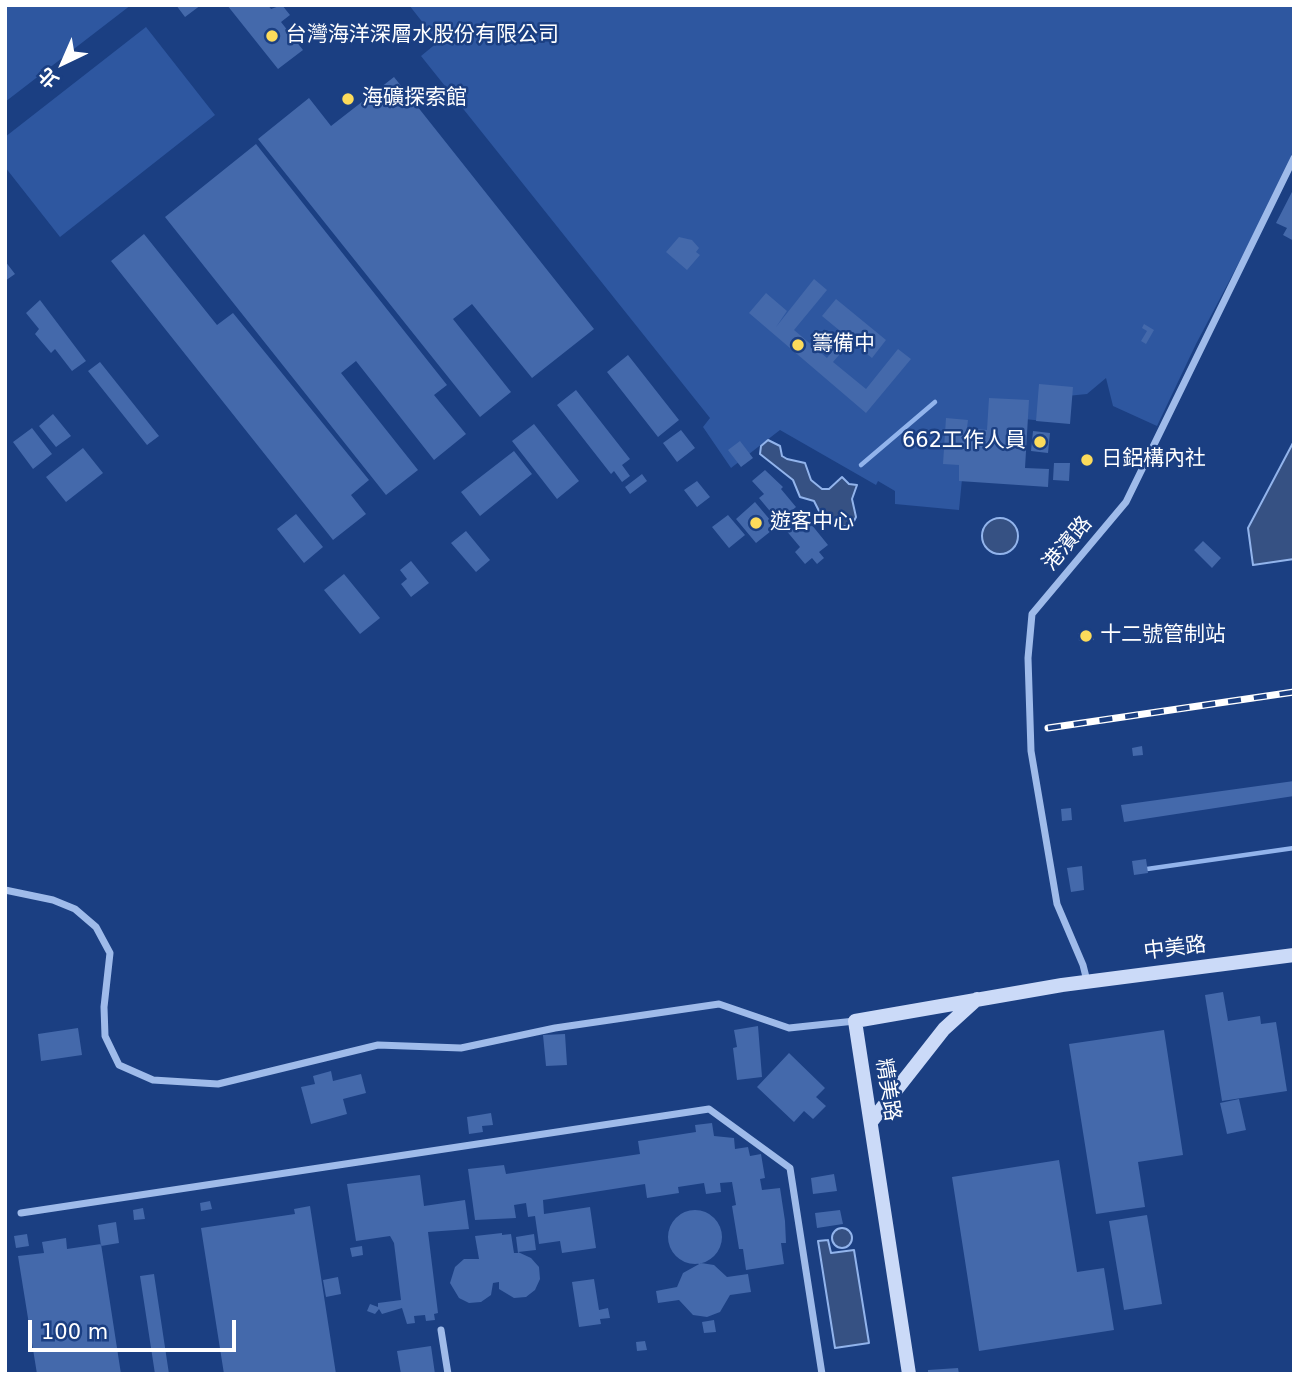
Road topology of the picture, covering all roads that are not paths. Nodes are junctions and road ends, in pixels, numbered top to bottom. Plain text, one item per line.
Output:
1 (1294, 158) edge
2 (5, 890) edge
3 (1294, 955) edge
4 (1087, 981) junction
5 (979, 998) junction
6 (855, 1021) junction
7 (871, 1122) junction
8 (21, 1213) dead end
9 (441, 1330) dead end
10 (448, 1374) edge
11 (822, 1374) edge
12 (909, 1374) edge

1 - 4 street, 港濱路
2 - 6 street
3 - 4 main road, 中美路
4 - 5 main road, 中美路
5 - 6 main road
5 - 7 main road
6 - 7 main road, 精美路
7 - 12 main road, 精美路
8 - 11 street
9 - 10 street

